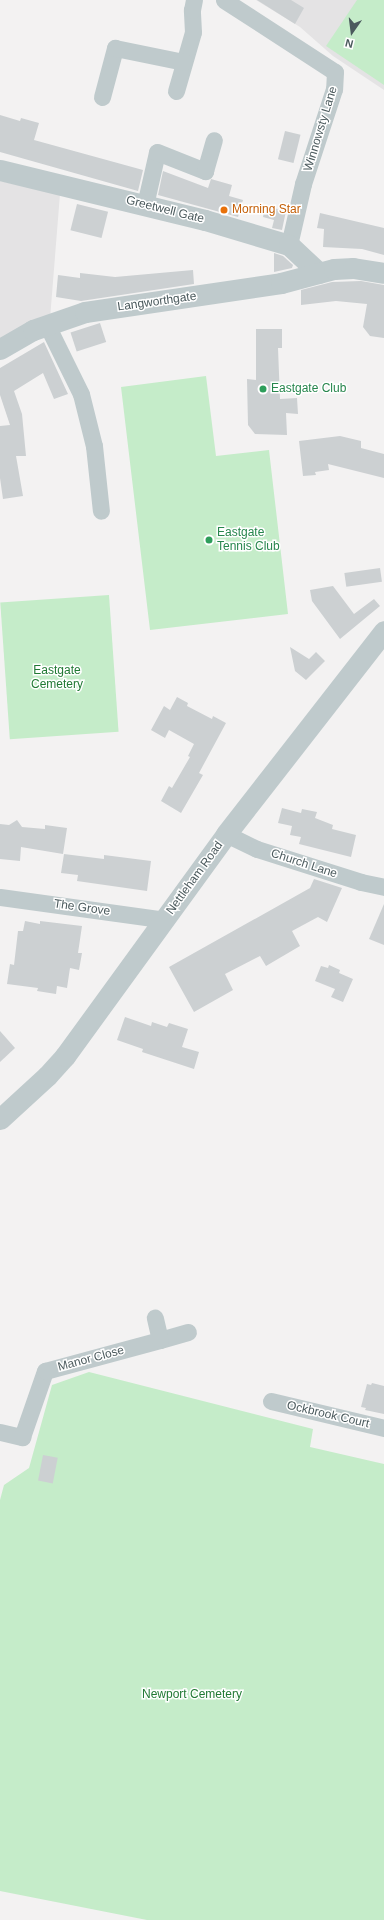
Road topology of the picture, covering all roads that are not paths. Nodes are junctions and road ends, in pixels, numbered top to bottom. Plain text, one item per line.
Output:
1 (194, 0) edge
2 (224, 0) edge
3 (184, 62) junction
4 (176, 91) dead end
5 (102, 97) dead end
6 (214, 140) dead end
7 (0, 170) edge
8 (145, 204) junction
9 (289, 245) junction
10 (319, 273) junction
11 (384, 273) edge
12 (47, 325) junction
13 (0, 349) edge
14 (101, 511) dead end
15 (384, 631) edge
16 (226, 834) junction
17 (384, 886) edge
18 (0, 897) edge
19 (165, 920) junction
20 (0, 1119) edge
21 (155, 1318) dead end
22 (188, 1332) dead end
23 (160, 1340) junction
24 (271, 1401) dead end
25 (384, 1428) edge
26 (0, 1432) edge

1 - 3 street
2 - 9 street, Winnowsty Lane
3 - 4 street
3 - 5 street
6 - 8 street
7 - 8 street, Greetwell Gate
8 - 9 street, Greetwell Gate
9 - 10 street, Greetwell Gate
10 - 11 street, Langworthgate
10 - 12 street, Langworthgate
12 - 13 street, Langworthgate
12 - 14 street
15 - 16 street, Nettleham Road
16 - 17 street, Church Lane
16 - 19 street, Nettleham Road
18 - 19 street, The Grove
19 - 20 street, Nettleham Road
21 - 23 street
22 - 23 street
23 - 26 street, Manor Close
24 - 25 street, Ockbrook Court

